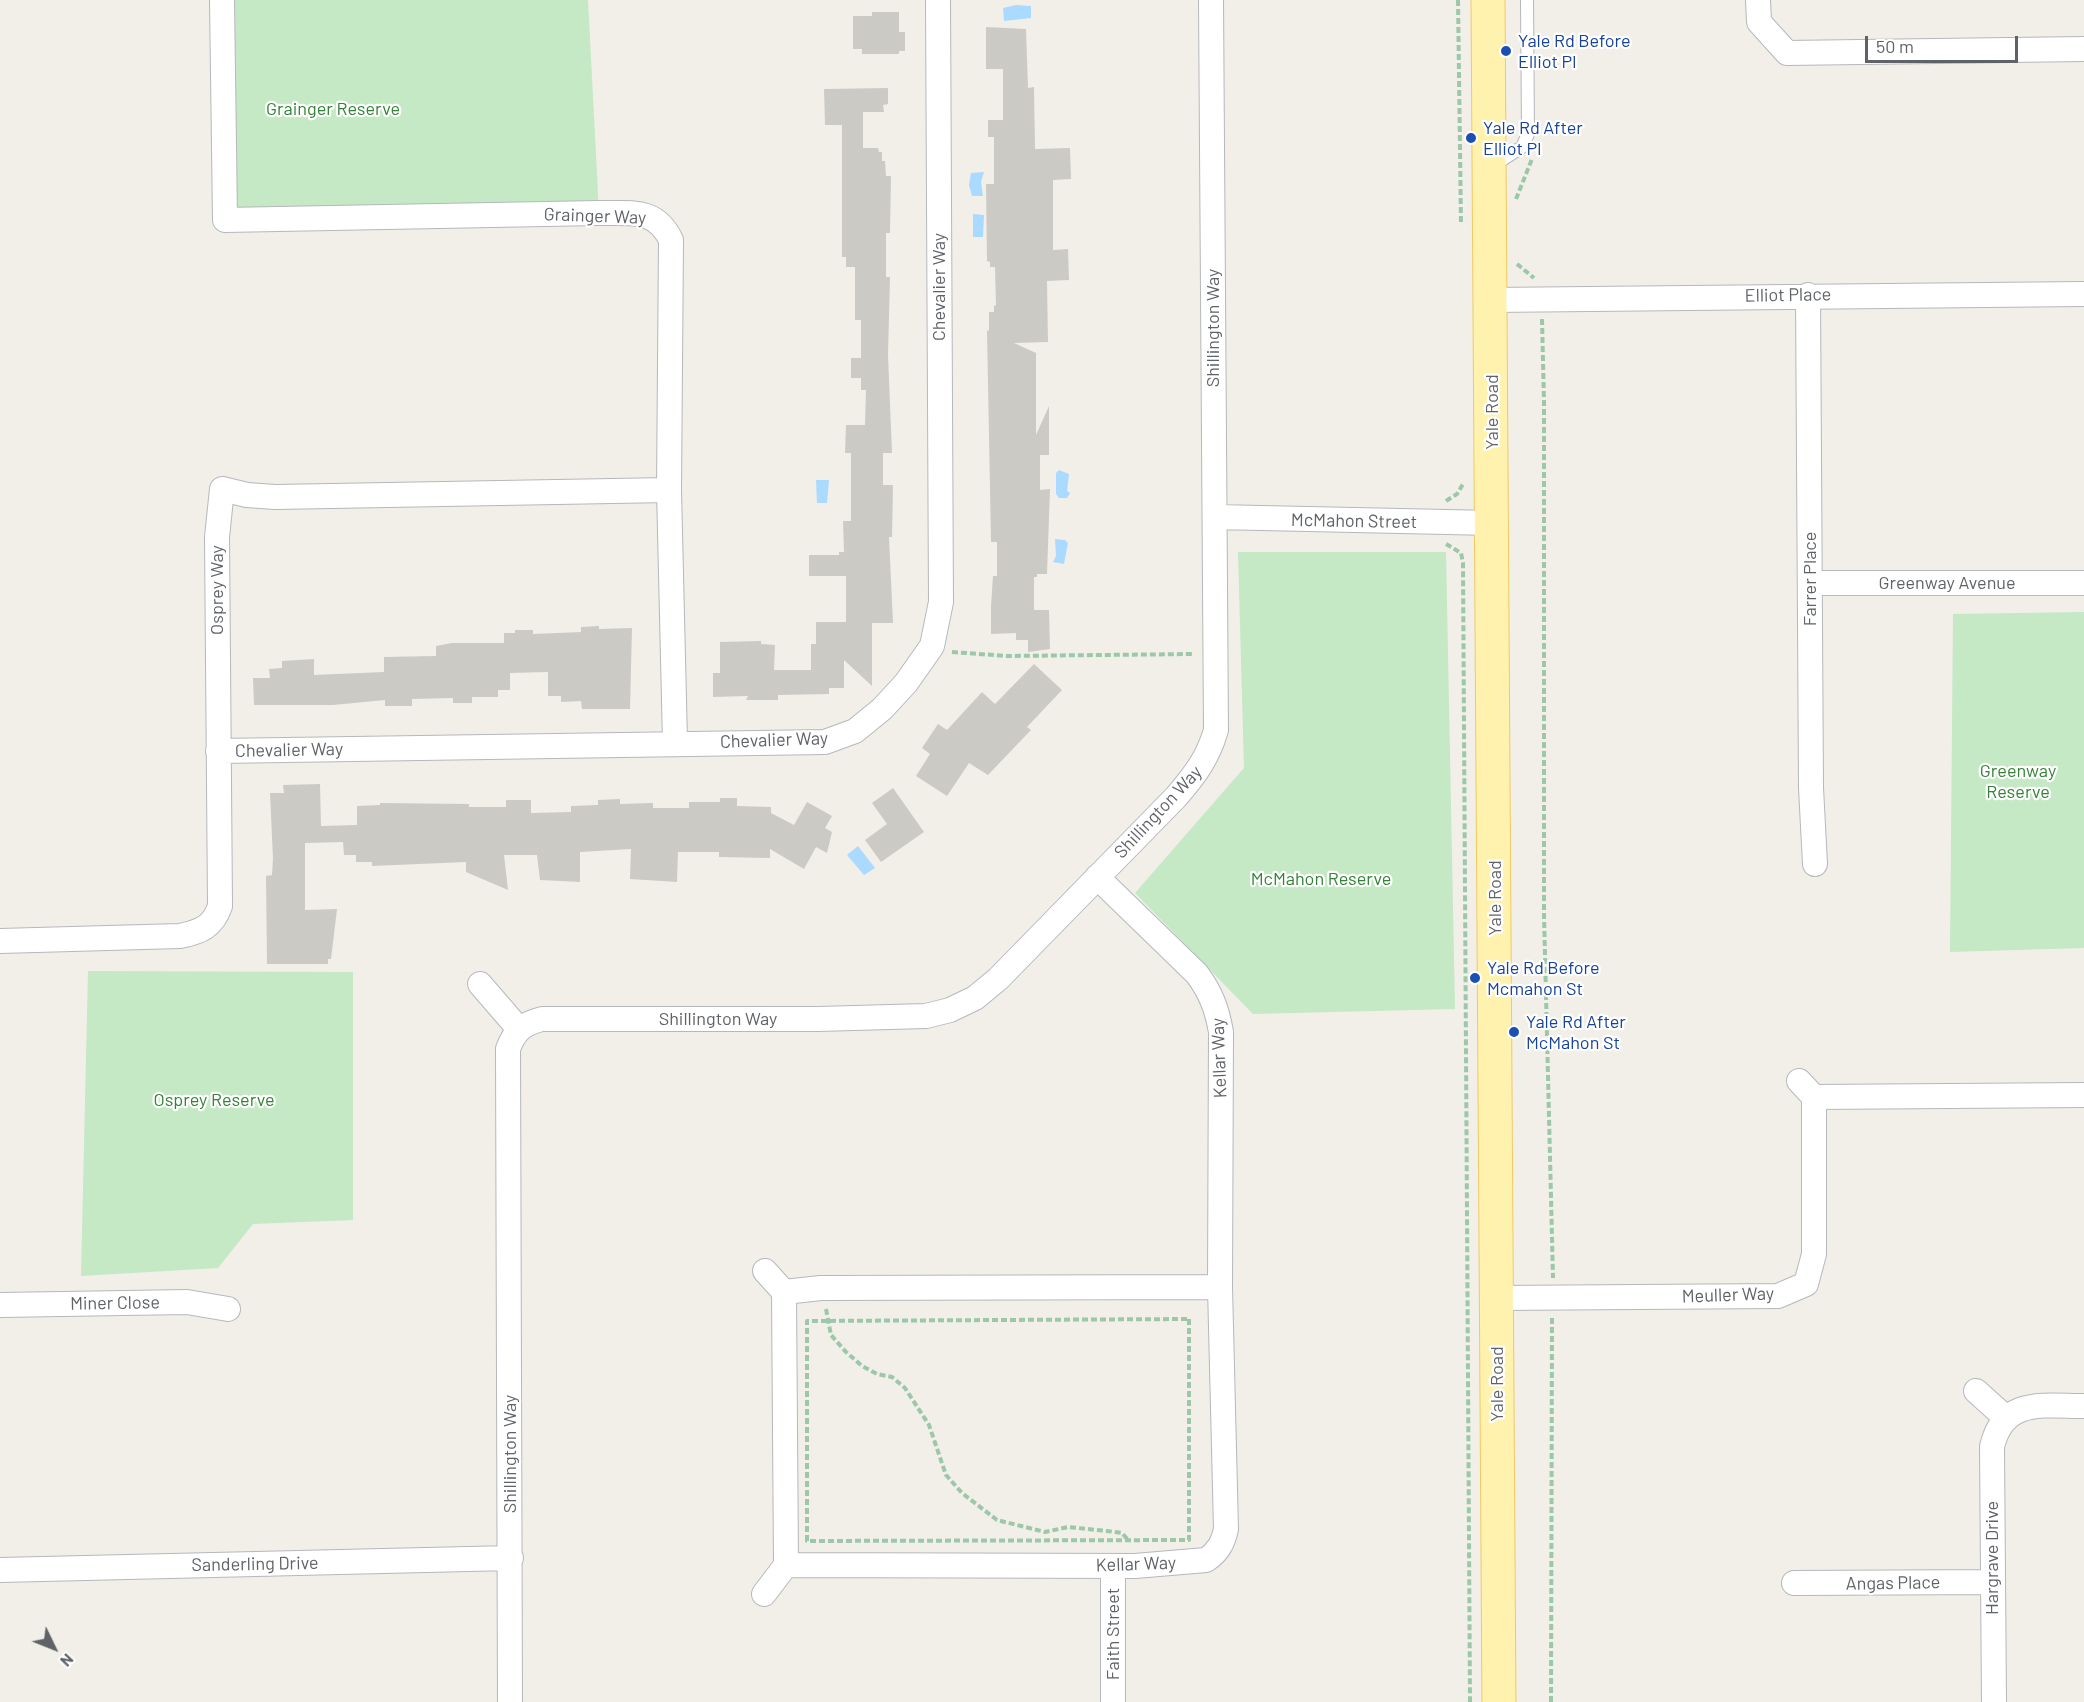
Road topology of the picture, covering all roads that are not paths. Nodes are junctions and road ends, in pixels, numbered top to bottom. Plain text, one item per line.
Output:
1 (222, 0) edge
2 (938, 0) edge
3 (1211, 0) edge
4 (1488, 0) edge
5 (1527, 0) edge
6 (1758, 0) edge
7 (2084, 49) edge
8 (1491, 166) junction
9 (2084, 294) edge
10 (1808, 295) junction
11 (1491, 300) junction
12 (669, 490) junction
13 (1215, 518) junction
14 (1493, 523) junction
15 (1810, 583) junction
16 (2084, 583) edge
17 (675, 742) junction
18 (218, 751) junction
19 (1815, 864) dead end
20 (1098, 877) junction
21 (0, 941) edge
22 (480, 984) dead end
23 (518, 1028) junction
24 (2084, 1095) edge
25 (765, 1271) dead end
26 (1220, 1287) junction
27 (784, 1292) junction
28 (1497, 1298) junction
29 (0, 1305) edge
30 (228, 1309) dead end
31 (1976, 1391) dead end
32 (2084, 1406) edge
33 (2006, 1419) junction
34 (511, 1558) junction
35 (786, 1565) junction
36 (1124, 1566) junction
37 (0, 1570) edge
38 (1992, 1582) junction
39 (1794, 1583) dead end
40 (764, 1594) dead end
41 (510, 1702) edge
42 (1113, 1702) edge
43 (1499, 1702) edge
44 (1994, 1702) edge

1 - 12 street, Grainger Way
2 - 17 street, Chevalier Way
3 - 13 street, Shillington Way
4 - 8 main road, Yale Road
5 - 8 lane
6 - 7 street
8 - 11 main road, Yale Road
9 - 10 street, Elliot Place
10 - 11 street, Elliot Place
10 - 15 street, Farrer Place
11 - 14 main road, Yale Road
12 - 17 street, Grainger Way
12 - 18 street, Osprey Way
13 - 14 street, McMahon Street
13 - 20 street, Shillington Way
14 - 28 main road, Yale Road
15 - 16 street, Greenway Avenue
15 - 19 street, Farrer Place
17 - 18 street, Chevalier Way
18 - 21 street, Osprey Way
20 - 23 street, Shillington Way
20 - 26 street, Kellar Way
22 - 23 street
23 - 34 street, Shillington Way
24 - 28 street, Meuller Way
25 - 27 street
26 - 27 street
26 - 36 street, Kellar Way
27 - 35 street
28 - 43 main road, Yale Road
29 - 30 street, Miner Close
31 - 33 street
32 - 33 street
33 - 38 street, Hargrave Drive
34 - 37 street, Sanderling Drive
34 - 41 street, Shillington Way
35 - 36 street, Kellar Way
35 - 40 street
36 - 42 street, Faith Street
38 - 39 street, Angas Place
38 - 44 street, Hargrave Drive

